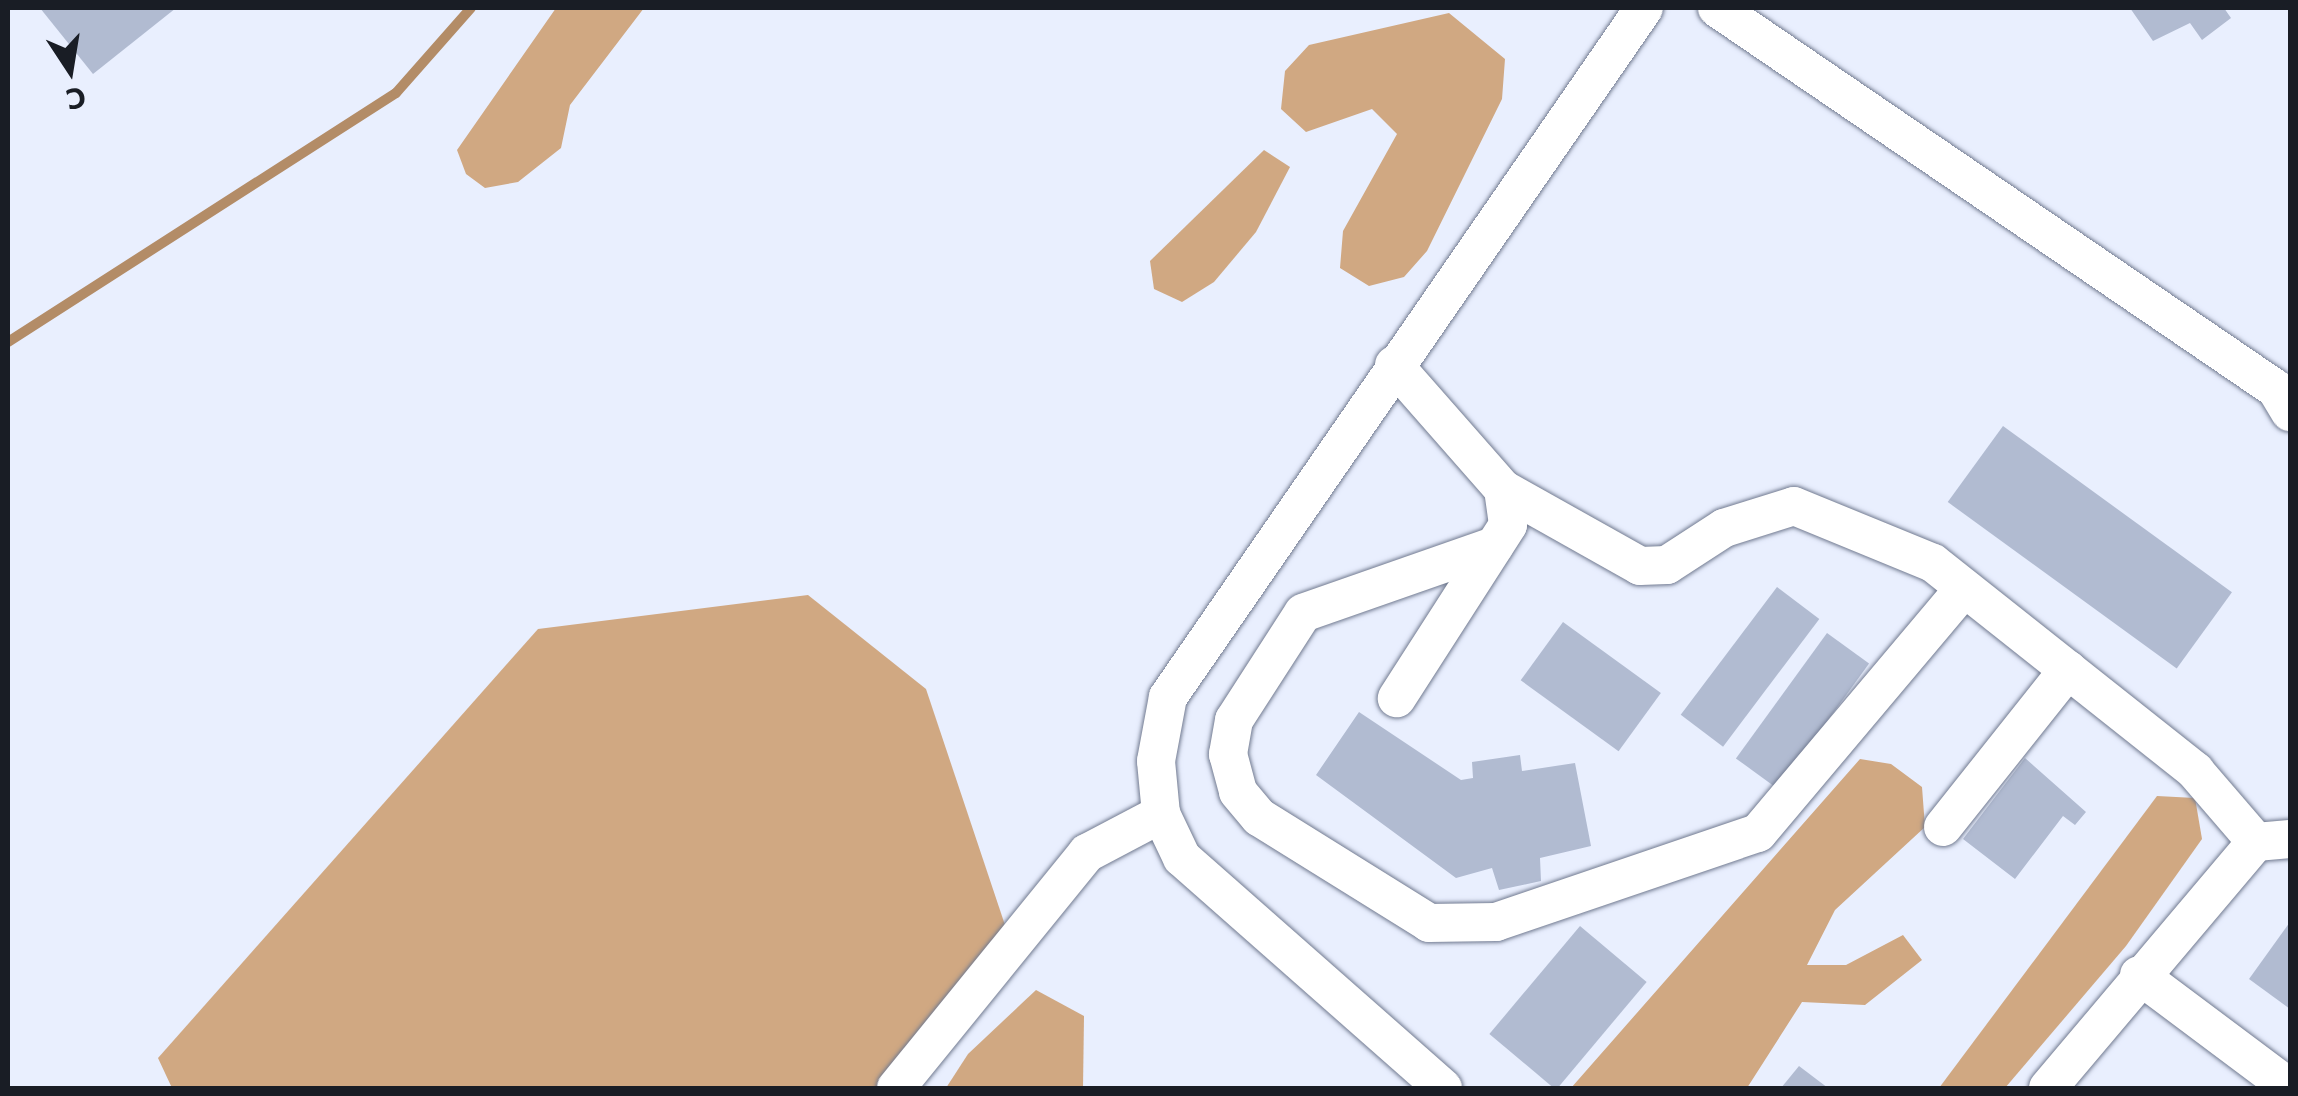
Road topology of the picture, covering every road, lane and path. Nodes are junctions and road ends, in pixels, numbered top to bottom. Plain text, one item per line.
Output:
1 (1644, 8) edge
2 (1716, 8) edge
3 (1394, 366) junction
4 (2290, 412) edge
5 (1503, 489) junction
6 (1494, 546) junction
7 (1964, 588) junction
8 (2068, 670) junction
9 (1397, 698) dead end
10 (1161, 814) junction
11 (1943, 826) dead end
12 (2273, 840) edge
13 (2138, 976) junction
14 (896, 1088) edge
15 (1443, 1088) edge
16 (2048, 1088) edge
17 (2290, 1088) edge

1 - 3 street
2 - 4 street
3 - 5 street
3 - 10 street
5 - 6 street
5 - 7 street
6 - 7 street
6 - 9 street
7 - 8 street
8 - 11 street
8 - 12 street
10 - 14 street
10 - 15 street
12 - 13 street
13 - 16 street
13 - 17 street

